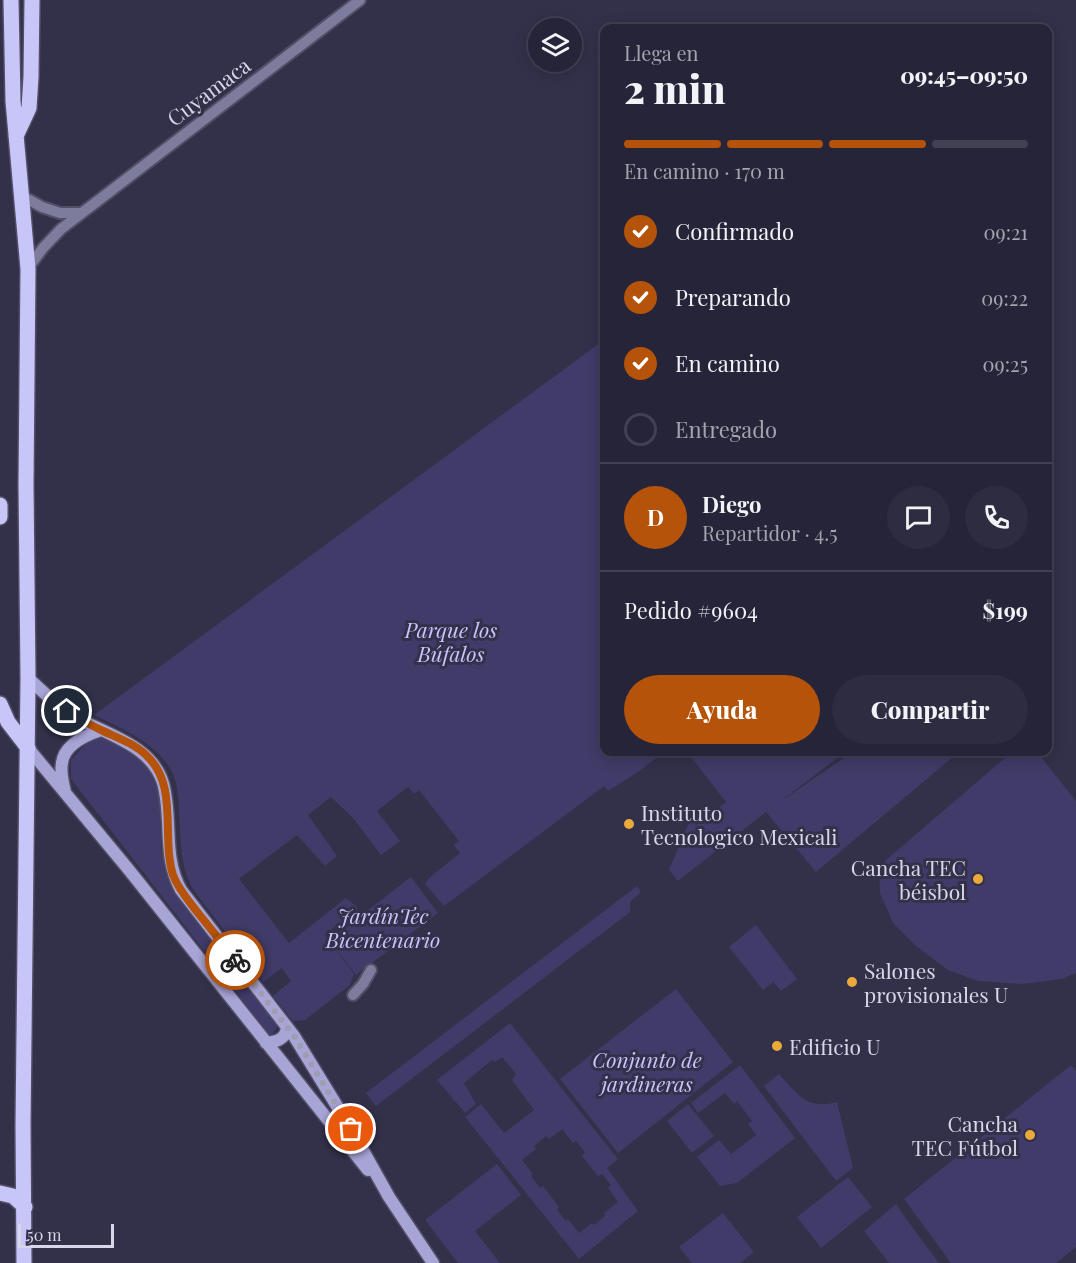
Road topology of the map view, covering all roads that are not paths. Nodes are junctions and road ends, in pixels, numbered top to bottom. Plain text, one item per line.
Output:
1 (11, 0) edge
2 (32, 0) edge
3 (360, 0) edge
4 (16, 136) junction
5 (22, 196) junction
6 (81, 213) junction
7 (28, 269) junction
8 (0, 505) edge
9 (0, 517) edge
10 (28, 678) junction
11 (0, 704) edge
12 (101, 730) junction
13 (28, 748) junction
14 (65, 792) junction
15 (371, 970) dead end
16 (353, 994) dead end
17 (287, 1027) junction
18 (266, 1043) junction
19 (0, 1193) edge
20 (389, 1197) junction
21 (25, 1207) junction
22 (24, 1263) edge
23 (433, 1263) edge

1 - 4 main road
2 - 4 main road
3 - 6 street, Cuyamaca
4 - 5 main road
5 - 6 street
5 - 7 main road
6 - 7 street, Cuyamaca
7 - 10 main road
8 - 9 main road
10 - 12 street
10 - 13 main road
11 - 13 main road
12 - 14 street
12 - 17 street
13 - 14 street
13 - 21 main road
14 - 18 street
15 - 16 street
17 - 18 street
17 - 20 street
18 - 20 street
19 - 21 main road
20 - 23 street
21 - 22 main road

